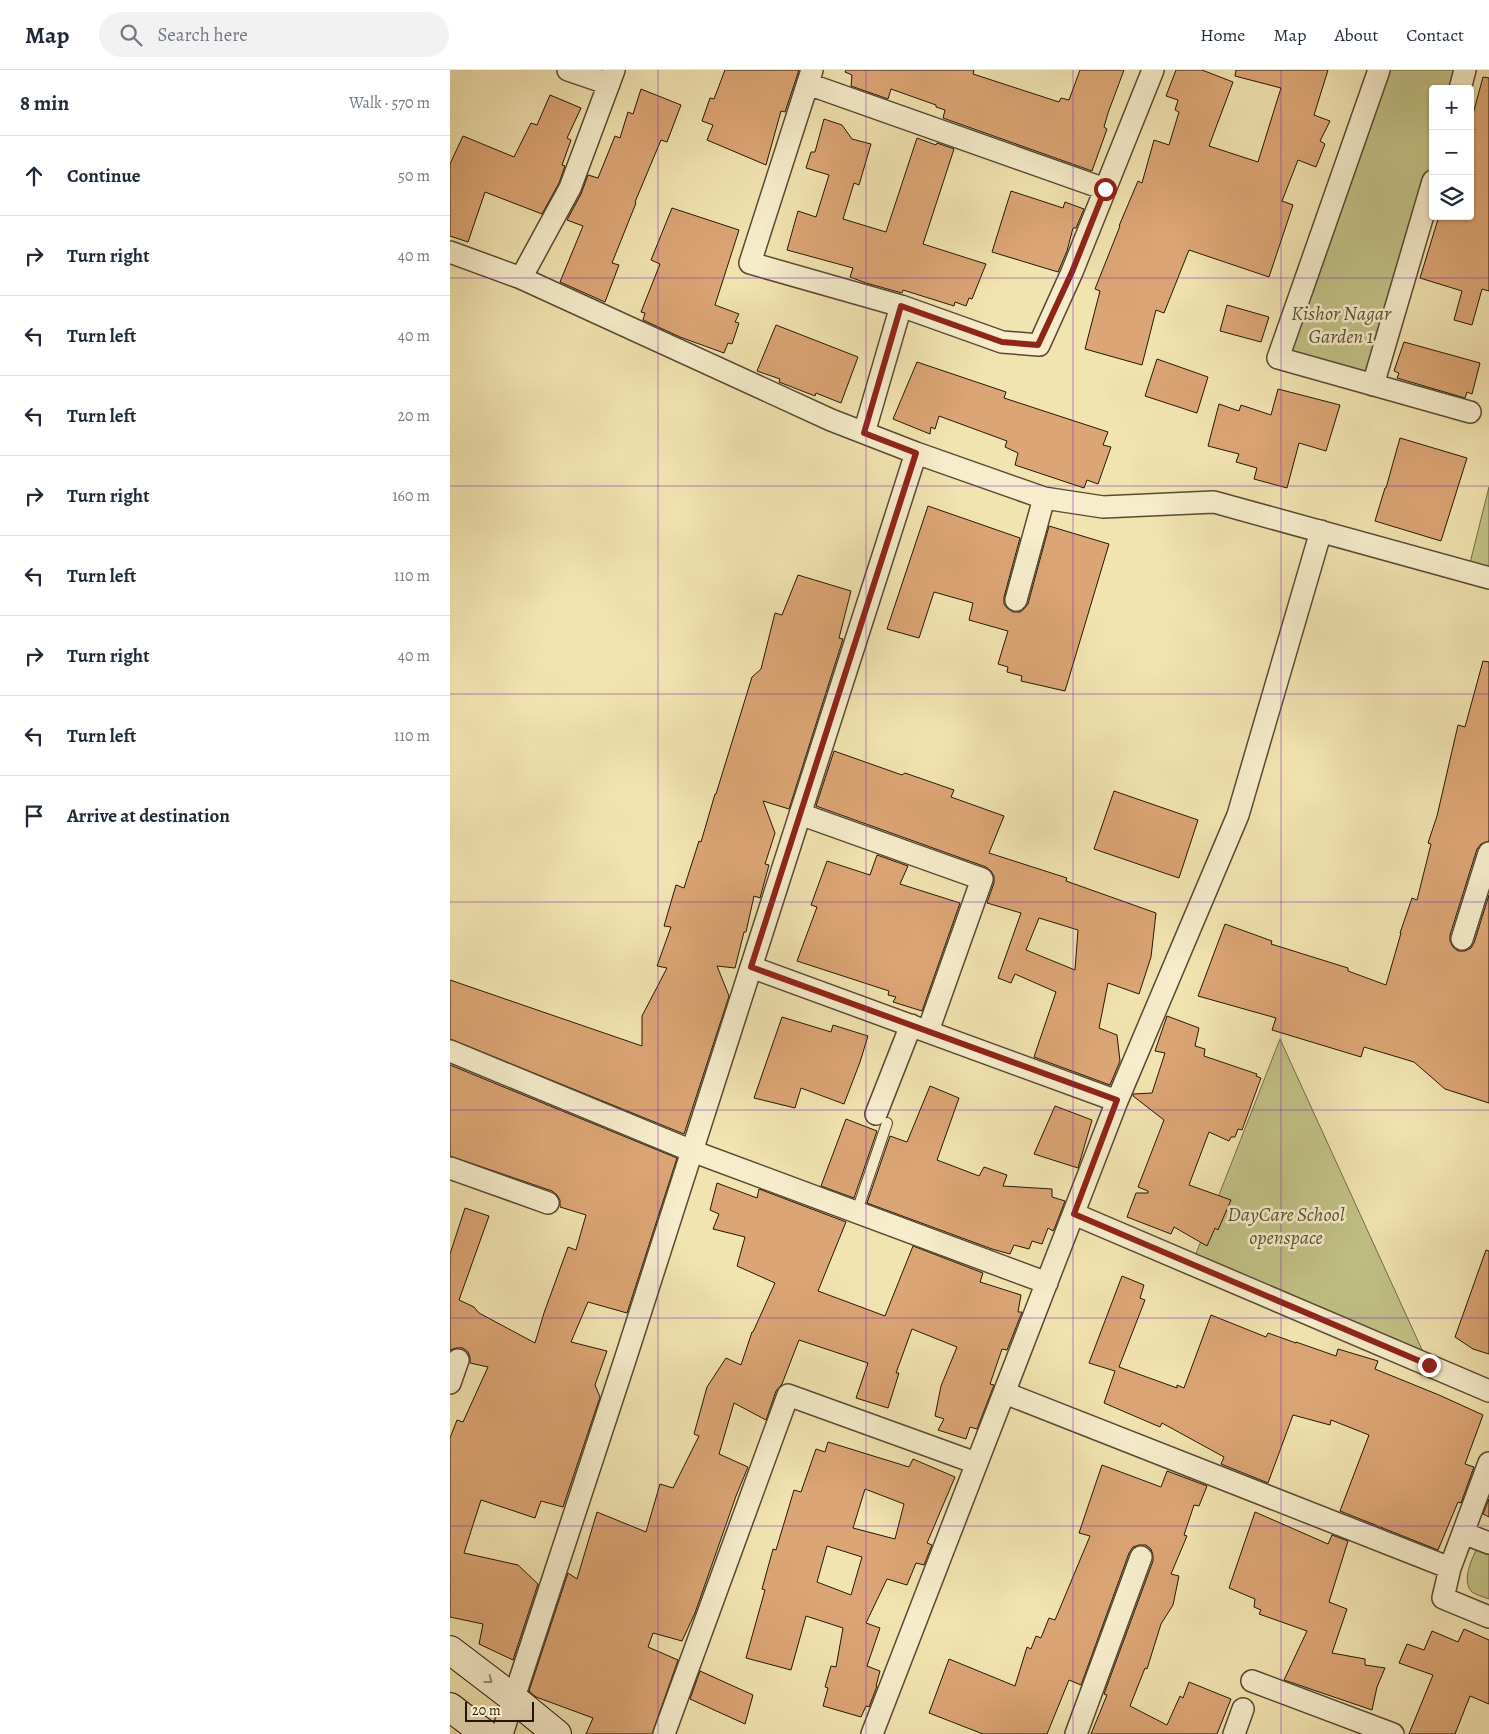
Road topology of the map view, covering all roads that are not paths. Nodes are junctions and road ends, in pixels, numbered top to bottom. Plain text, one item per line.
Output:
1 (568, 70) edge
2 (1153, 70) edge
3 (1379, 70) edge
4 (1465, 70) edge
5 (612, 77) edge
6 (810, 77) edge
7 (1461, 85) edge
8 (1105, 189) junction
9 (1429, 195) edge
10 (450, 252) edge
11 (521, 278) junction
12 (901, 306) junction
13 (1374, 385) junction
14 (1470, 412) dead end
15 (864, 433) junction
16 (916, 453) junction
17 (1044, 498) junction
18 (1321, 531) junction
19 (1489, 578) edge
20 (1016, 600) dead end
21 (800, 814) junction
22 (1489, 853) edge
23 (1462, 939) dead end
24 (751, 967) junction
25 (919, 1028) junction
26 (450, 1052) edge
27 (1117, 1100) junction
28 (881, 1119) joint
29 (692, 1150) junction
30 (450, 1168) edge
31 (548, 1204) dead end
32 (857, 1211) junction
33 (1074, 1214) junction
34 (1047, 1283) junction
35 (458, 1360) dead end
36 (450, 1383) edge
37 (1489, 1391) edge
38 (1005, 1393) junction
39 (976, 1463) junction
40 (1489, 1463) edge
41 (1463, 1533) junction
42 (1489, 1543) edge
43 (1141, 1557) dead end
44 (1450, 1568) junction
45 (1489, 1617) edge
46 (450, 1650) edge
47 (1252, 1681) dead end
48 (513, 1698) junction
49 (450, 1706) edge
50 (1243, 1710) dead end
51 (485, 1734) edge
52 (502, 1734) edge
53 (557, 1734) edge
54 (664, 1734) edge
55 (872, 1734) edge
56 (1076, 1734) edge
57 (1234, 1734) edge
58 (1393, 1734) edge

1 - 5 street
2 - 8 street
3 - 13 street
4 - 7 street
5 - 11 street
6 - 8 street
6 - 12 street
8 - 12 street
9 - 13 street
10 - 11 street
11 - 15 street
12 - 15 street
13 - 14 street
15 - 16 street
16 - 17 street
16 - 21 street
17 - 18 street
17 - 20 street
18 - 19 street
18 - 27 street
21 - 24 street
21 - 25 street
22 - 23 street
24 - 25 street
24 - 29 street
25 - 27 street
25 - 28 street
26 - 29 street
27 - 33 street
28 - 32 lane
29 - 32 street
29 - 48 street
30 - 31 street
32 - 34 street
33 - 34 street
33 - 37 street
34 - 38 street
35 - 36 street
38 - 39 street
38 - 44 street
39 - 54 street
39 - 55 street
40 - 41 street
41 - 42 street
41 - 44 street
43 - 56 street
44 - 45 street
46 -> 48 main road
47 - 58 street
48 - 52 street
48 - 53 main road
49 - 51 main road
50 - 57 street

